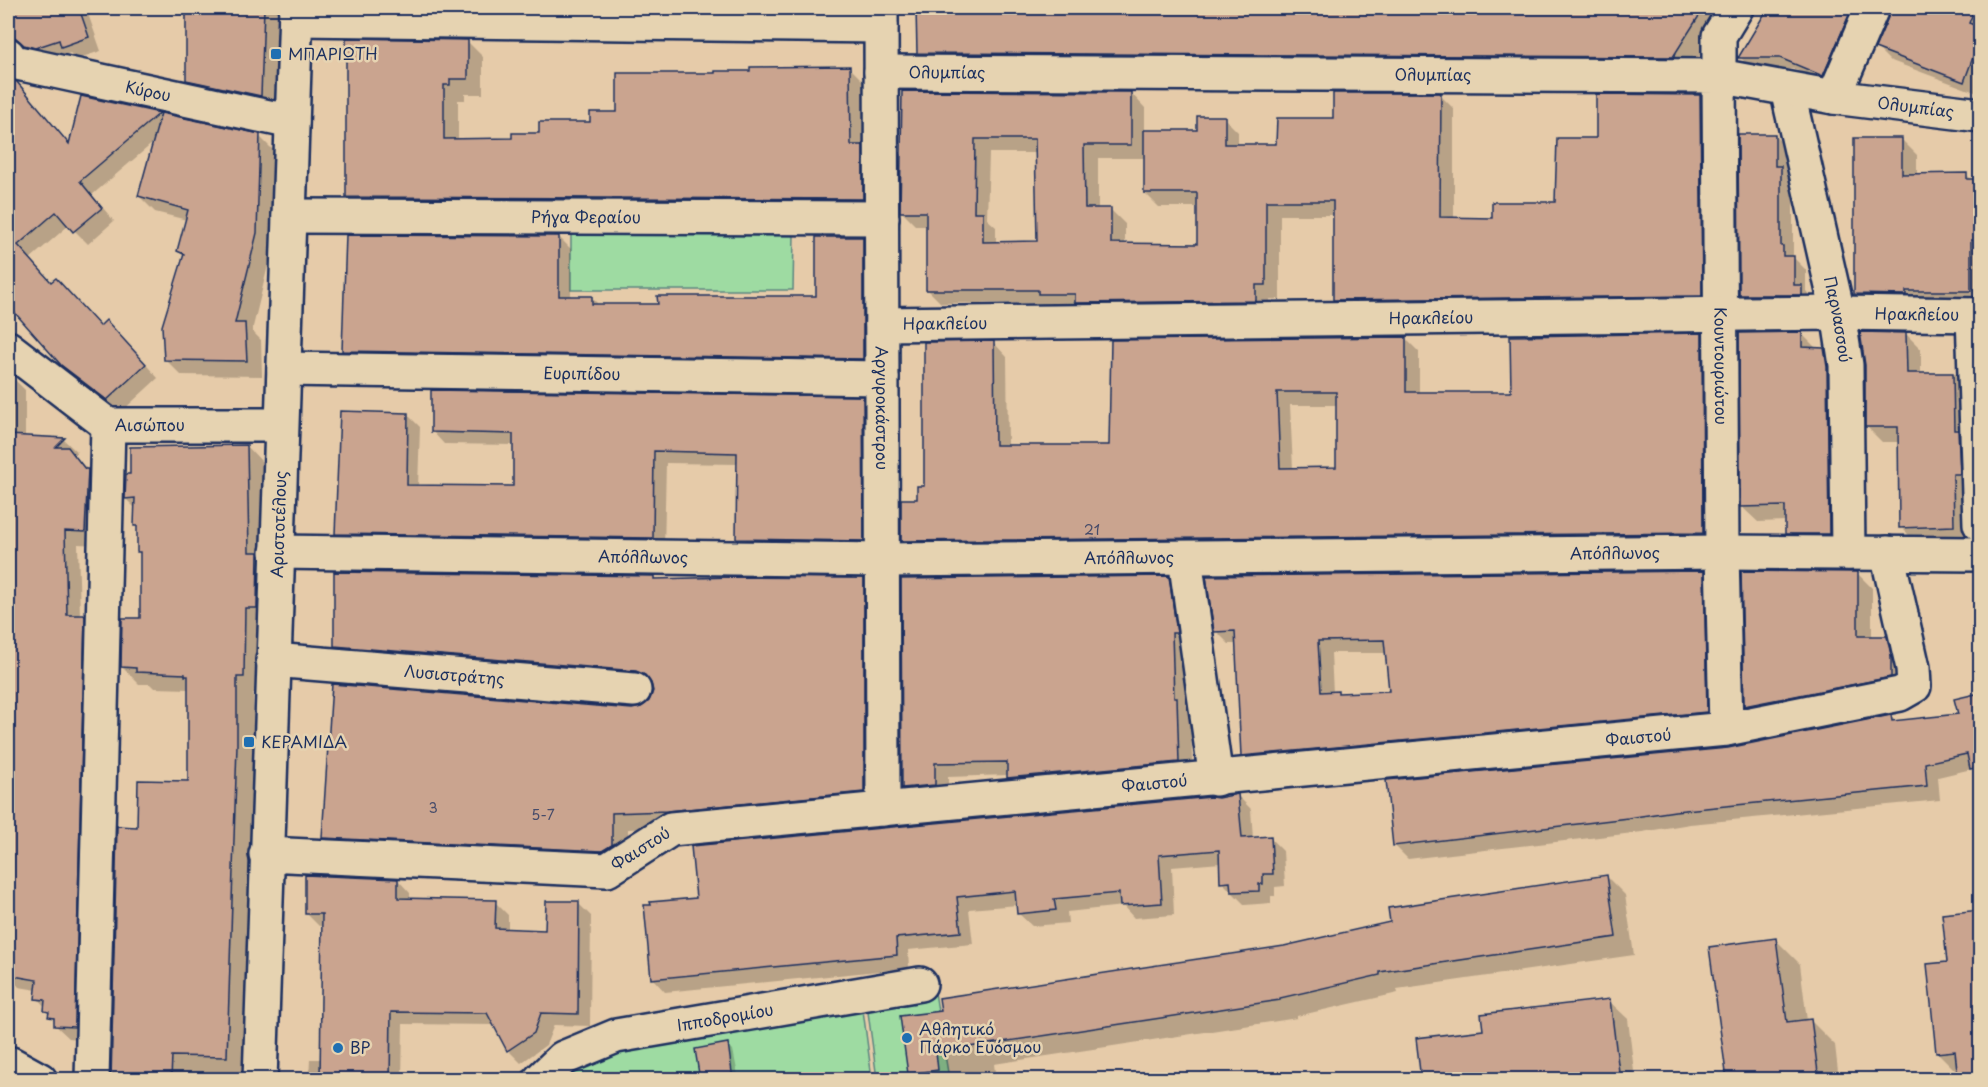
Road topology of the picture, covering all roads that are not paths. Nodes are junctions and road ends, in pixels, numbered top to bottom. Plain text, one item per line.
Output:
1 (1736, 8) edge
2 (1872, 8) edge
3 (296, 13) edge
4 (881, 17) edge
5 (8, 55) edge
6 (881, 72) junction
7 (1719, 76) junction
8 (1787, 89) junction
9 (1834, 97) junction
10 (1980, 115) edge
11 (292, 122) junction
12 (289, 216) junction
13 (882, 218) junction
14 (1838, 313) junction
15 (1721, 314) junction
16 (1977, 315) edge
17 (882, 324) junction
18 (8, 348) edge
19 (284, 369) junction
20 (882, 378) junction
21 (108, 425) junction
22 (282, 425) junction
23 (1980, 524) edge
24 (277, 552) junction
25 (1722, 552) junction
26 (1848, 553) junction
27 (1887, 553) junction
28 (1980, 554) edge
29 (1185, 558) junction
30 (883, 560) junction
31 (273, 660) junction
32 (634, 690) dead end
33 (1726, 729) junction
34 (1216, 779) junction
35 (883, 809) junction
36 (266, 854) junction
37 (920, 984) dead end
38 (260, 1040) junction
39 (13, 1066) edge
40 (40, 1080) edge
41 (92, 1080) edge
42 (260, 1080) edge
43 (272, 1080) edge
44 (540, 1080) edge

1 - 7 street, Κουντουριώτου
2 - 9 street
3 - 4 street
3 - 11 street, Αριστοτέλους
4 - 6 street, Αργυροκάστρου
5 - 11 street, Κύρου
6 - 7 street, Ολυμπίας
6 - 13 street, Αργυροκάστρου
7 - 8 street, Ολυμπίας
7 - 15 street, Κουντουριώτου
8 - 9 street, Ολυμπίας
8 - 14 street, Παρνασσού
9 - 10 street, Ολυμπίας
11 - 12 street, Αριστοτέλους
12 - 13 street, Ρήγα Φεραίου
12 - 19 street, Αριστοτέλους
13 - 17 street, Αργυροκάστρου
14 - 15 street, Ηρακλείου
14 - 16 street, Ηρακλείου
14 - 26 street, Παρνασσού
15 - 17 street, Ηρακλείου
15 - 25 street, Κουντουριώτου
16 - 23 street
17 - 20 street, Αργυροκάστρου
18 - 21 street, Αισώπου
19 - 20 street, Ευριπίδου
19 - 22 street, Αριστοτέλους
20 - 30 street, Αργυροκάστρου
21 - 22 street, Αισώπου
21 - 41 street
22 - 24 street, Αριστοτέλους
24 - 30 street, Απόλλωνος
24 - 31 street, Αριστοτέλους
25 - 26 street, Απόλλωνος
25 - 29 street, Απόλλωνος
25 - 33 street, Κουντουριώτου
26 - 27 street, Απόλλωνος
27 - 28 street, Απόλλωνος
27 - 33 street, Φαιστού
29 - 30 street, Απόλλωνος
29 - 34 street
30 - 35 street, Αργυροκάστρου
31 - 32 street, Λυσιστράτης
31 - 36 street, Αριστοτέλους
33 - 34 street, Φαιστού
34 - 35 street, Φαιστού
35 - 36 street, Φαιστού
36 - 38 street, Αριστοτέλους
37 - 44 street, Ιπποδρομίου
38 - 42 street, Αριστοτέλους
38 - 43 street, Αριστοτέλους
39 - 40 street

